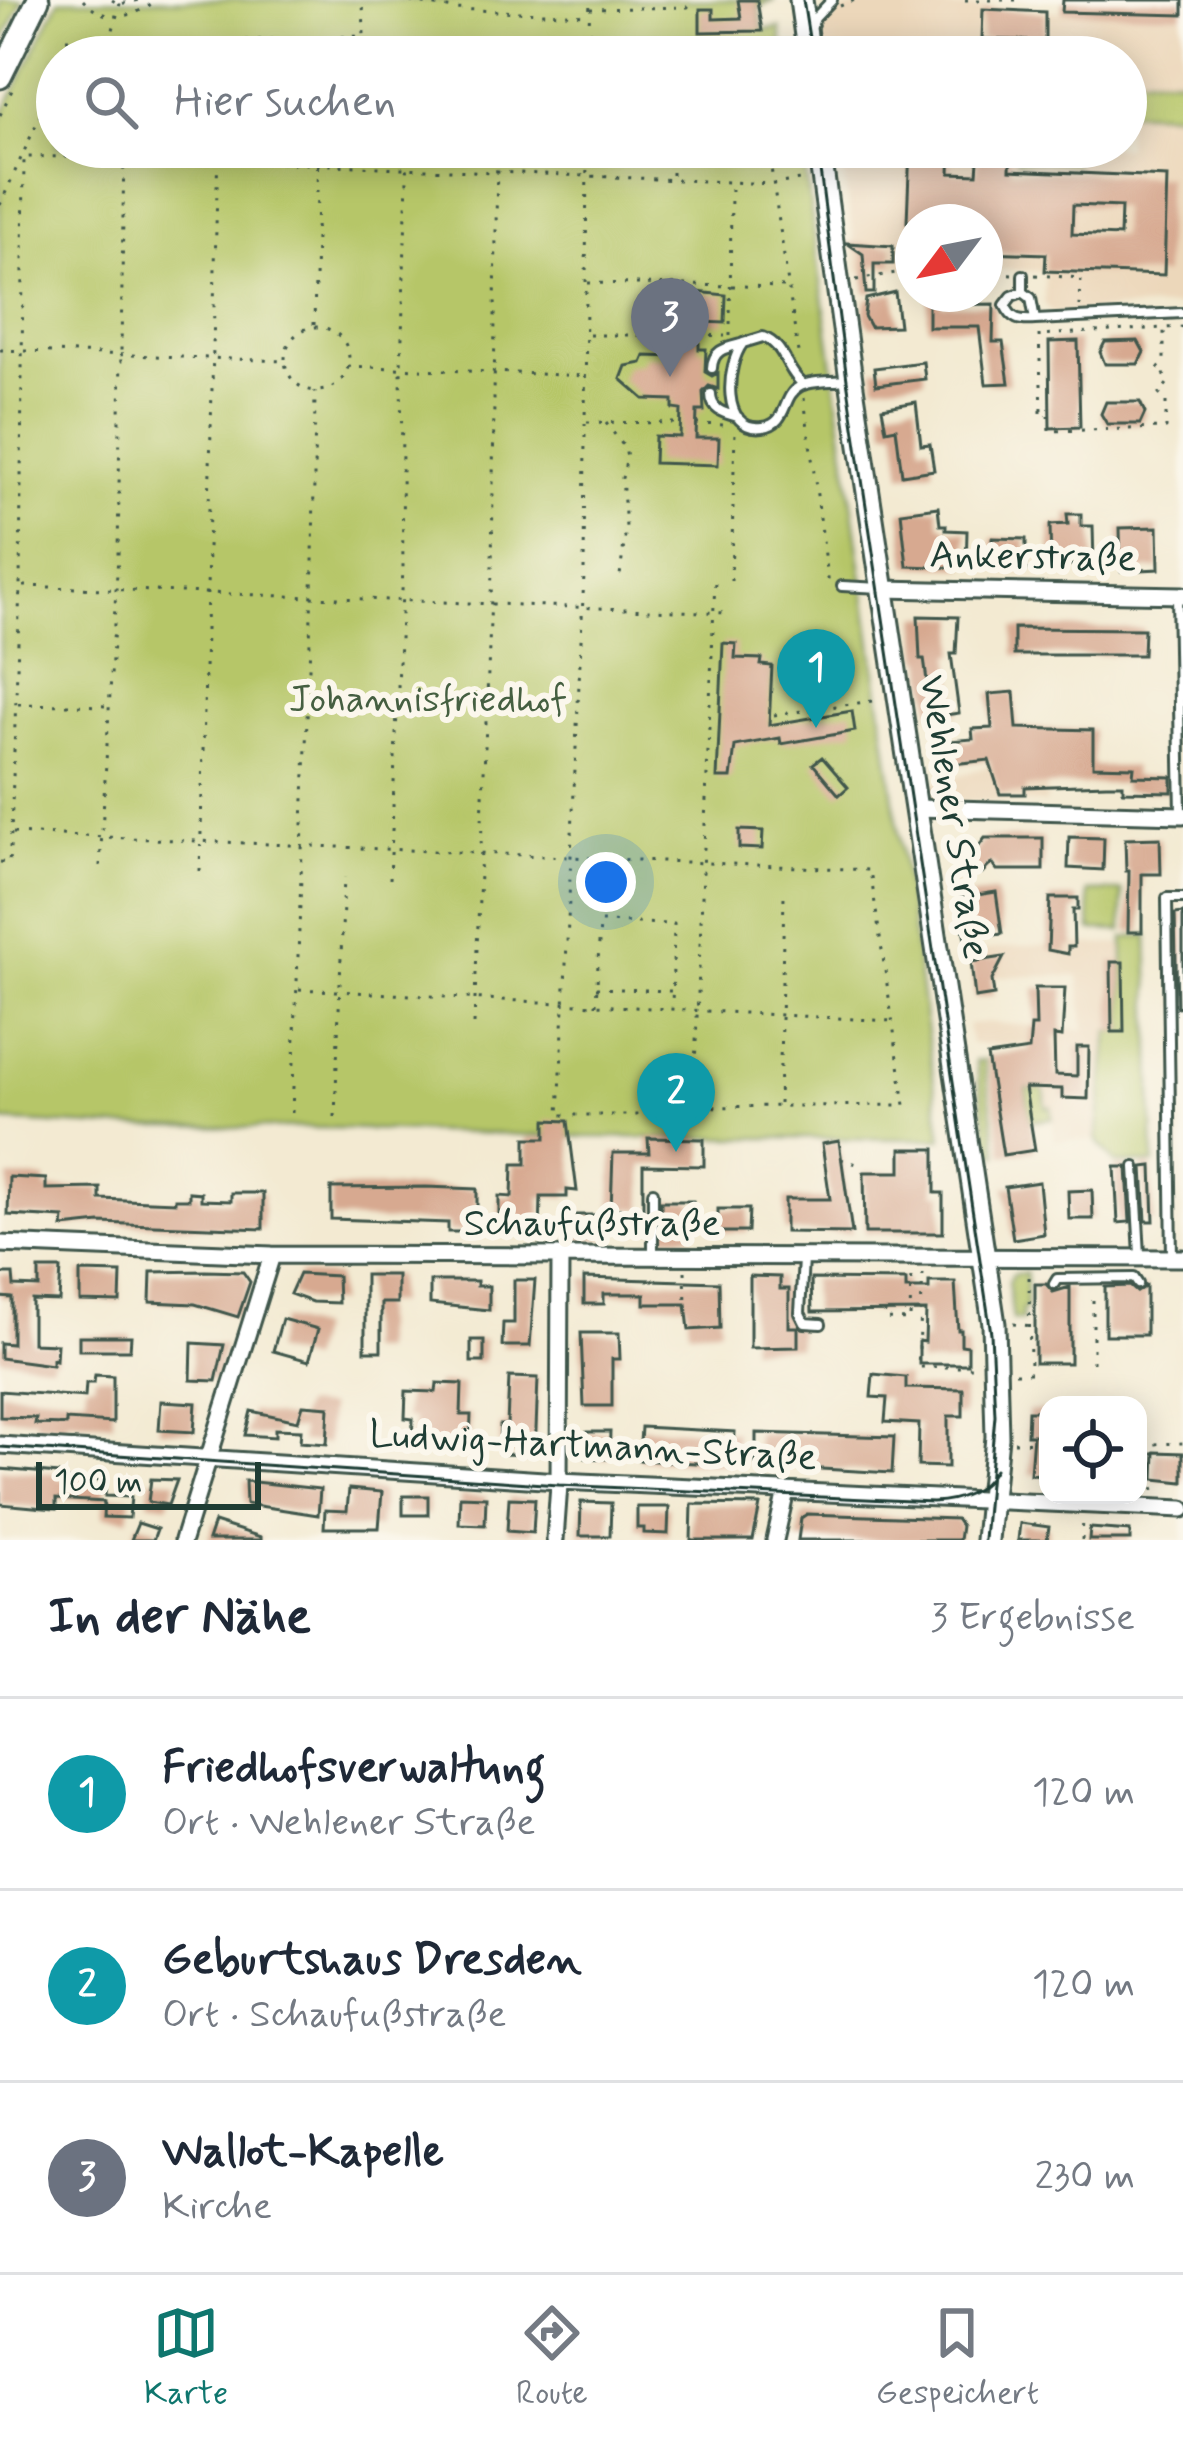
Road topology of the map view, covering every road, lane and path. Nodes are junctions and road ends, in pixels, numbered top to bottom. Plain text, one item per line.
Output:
1 (38, 0) edge
2 (83, 0) edge
3 (112, 0) edge
4 (141, 0) edge
5 (156, 0) edge
6 (363, 0) edge
7 (400, 0) edge
8 (590, 0) edge
9 (688, 0) edge
10 (801, 0) edge
11 (832, 0) edge
12 (965, 0) edge
13 (1016, 0) edge
14 (120, 2) edge
15 (589, 12) junction
16 (116, 17) junction
17 (111, 36) edge
18 (364, 36) edge
19 (589, 36) edge
20 (806, 36) edge
21 (811, 36) edge
22 (0, 77) edge
23 (36, 128) edge
24 (24, 157) junction
25 (36, 157) edge
26 (124, 168) edge
27 (217, 168) edge
28 (317, 168) edge
29 (407, 168) joint
30 (587, 168) edge
31 (672, 168) edge
32 (772, 168) edge
33 (822, 168) edge
34 (497, 170) junction
35 (587, 173) junction
36 (672, 177) junction
37 (823, 177) junction
38 (730, 182) junction
39 (774, 184) junction
40 (0, 205) edge
41 (895, 273) edge
42 (1003, 274) edge
43 (1023, 275) junction
44 (837, 282) junction
45 (586, 283) junction
46 (733, 286) junction
47 (788, 287) junction
48 (1023, 292) junction
49 (1183, 313) edge
50 (1079, 319) junction
51 (1035, 320) junction
52 (314, 326) junction
53 (1183, 327) edge
54 (1164, 328) junction
55 (1121, 331) junction
56 (684, 334) dead end
57 (586, 335) junction
58 (730, 336) dead end
59 (1121, 342) dead end
60 (742, 344) junction
61 (0, 350) edge
62 (23, 350) junction
63 (120, 354) junction
64 (212, 358) junction
65 (285, 361) junction
66 (348, 366) junction
67 (400, 368) junction
68 (712, 368) dead end
69 (494, 372) junction
70 (585, 376) junction
71 (850, 380) junction
72 (803, 384) junction
73 (315, 391) junction
74 (711, 394) dead end
75 (740, 418) junction
76 (585, 422) junction
77 (606, 423) junction
78 (681, 423) dead end
79 (696, 424) dead end
80 (620, 576) dead end
81 (715, 580) dead end
82 (731, 581) dead end
83 (829, 585) dead end
84 (20, 586) junction
85 (842, 586) dead end
86 (882, 589) junction
87 (116, 590) junction
88 (206, 593) junction
89 (1180, 594) edge
90 (312, 597) junction
91 (401, 600) junction
92 (491, 604) junction
93 (582, 608) junction
94 (714, 611) junction
95 (729, 614) dead end
96 (899, 698) junction
97 (16, 704) junction
98 (110, 706) junction
99 (774, 716) dead end
100 (916, 808) junction
101 (1182, 815) edge
102 (11, 832) junction
103 (102, 837) junction
104 (200, 841) junction
105 (302, 845) junction
106 (391, 849) junction
107 (481, 853) junction
108 (571, 857) junction
109 (0, 862) edge
110 (703, 863) junction
111 (100, 866) dead end
112 (200, 871) dead end
113 (344, 877) dead end
114 (390, 879) dead end
115 (784, 896) dead end
116 (1183, 898) edge
117 (596, 988) junction
118 (297, 989) junction
119 (340, 991) junction
120 (672, 991) junction
121 (476, 999) junction
122 (564, 1004) junction
123 (596, 1005) junction
124 (672, 1009) junction
125 (697, 1010) junction
126 (781, 1016) junction
127 (892, 1021) junction
128 (474, 1024) dead end
129 (693, 1107) junction
130 (778, 1107) junction
131 (292, 1113) dead end
132 (335, 1117) dead end
133 (841, 1159) dead end
134 (857, 1164) dead end
135 (1135, 1167) dead end
136 (653, 1192) dead end
137 (0, 1244) edge
138 (272, 1255) junction
139 (560, 1257) junction
140 (653, 1257) junction
141 (686, 1257) junction
142 (802, 1257) junction
143 (917, 1257) junction
144 (984, 1257) junction
145 (1030, 1258) junction
146 (1093, 1258) junction
147 (1140, 1258) junction
148 (1178, 1258) edge
149 (1093, 1279) junction
150 (1054, 1284) dead end
151 (1138, 1284) dead end
152 (686, 1306) dead end
153 (885, 1311) dead end
154 (821, 1324) dead end
155 (994, 1324) junction
156 (1032, 1325) junction
157 (1093, 1363) dead end
158 (997, 1369) junction
159 (997, 1441) junction
160 (1039, 1443) edge
161 (0, 1444) edge
162 (1173, 1444) junction
163 (1183, 1444) edge
164 (1173, 1453) dead end
165 (208, 1458) junction
166 (559, 1481) junction
167 (786, 1491) junction
168 (1154, 1495) dead end
169 (992, 1500) junction
170 (1039, 1502) edge
171 (1084, 1504) joint
172 (1183, 1508) edge
173 (183, 1540) edge
174 (555, 1540) edge
175 (775, 1540) edge
176 (987, 1540) edge
177 (1082, 1540) edge

1 - 22 main road
2 - 16 path
3 - 14 path
4 - 14 path
5 - 16 path
6 - 18 path
7 - 15 path
8 - 15 path
9 - 15 path
10 - 20 main road
11 - 21 lane
12 - 13 path
14 - 16 path
15 - 19 path
16 - 17 path
23 - 24 path
24 - 25 path
24 - 40 path
24 - 62 path
26 - 63 path
27 - 64 path
28 - 52 path
29 - 34 path
29 - 67 path
30 - 35 path
31 - 36 path
32 - 39 path
33 - 37 main road, Wehlener Straße
34 - 35 path
34 - 69 path
35 - 36 path
35 - 45 path
36 - 38 path
37 - 39 path
37 - 44 main road, Wehlener Straße
38 - 39 path
38 - 46 path
39 - 47 path
41 - 44 path
42 - 43 path
43 - 48 lane
43 - 50 path
44 - 71 main road, Wehlener Straße
45 - 46 path
45 - 57 path
46 - 47 path
46 - 58 path
47 - 72 path
48 - 51 lane
48 - 51 lane
49 - 50 lane
50 - 51 lane
52 - 65 path
52 - 66 path
53 - 54 path
54 - 55 path
54 - 55 path
55 - 59 path
56 - 57 path
57 - 70 path
60 - 68 lane
60 - 72 lane
60 - 75 lane
61 - 62 path
62 - 63 path
62 - 84 path
63 - 64 path
63 - 87 path
64 - 65 path
64 - 88 path
65 - 73 path
66 - 67 path
66 - 73 path
67 - 69 path
67 - 91 path
69 - 70 path
69 - 92 path
70 - 76 path
71 - 72 lane
71 - 86 main road, Wehlener Straße
72 - 75 lane
72 - 83 path
73 - 90 path
74 - 75 lane
76 - 77 path
76 - 93 path
77 - 78 path
77 - 80 path
79 - 82 path
81 - 94 path
84 - 87 path
84 - 97 path
85 - 86 lane
86 - 89 street, Ankerstraße
86 - 96 main road, Wehlener Straße
87 - 88 path
87 - 98 path
88 - 90 path
88 - 104 path
89 - 101 lane
90 - 91 path
90 - 105 path
91 - 92 path
91 - 106 path
92 - 93 path
92 - 107 path
93 - 94 path
93 - 108 path
94 - 95 path
94 - 110 path
96 - 99 path
96 - 100 main road, Wehlener Straße
97 - 98 path
97 - 102 path
98 - 103 path
100 - 101 street
100 - 144 main road, Wehlener Straße
102 - 103 path
102 - 109 path
103 - 104 path
103 - 111 path
104 - 105 path
104 - 112 path
105 - 106 path
105 - 118 path
106 - 107 path
106 - 114 path
107 - 108 path
107 - 121 path
108 - 110 path
108 - 122 path
110 - 125 path
110 - 127 path
113 - 119 path
115 - 126 path
116 - 148 lane
117 - 120 path
117 - 120 path
117 - 123 path
118 - 119 path
118 - 131 path
119 - 121 path
119 - 132 path
120 - 124 path
121 - 122 path
121 - 128 path
122 - 123 path
122 - 129 path
123 - 124 path
124 - 125 path
125 - 126 path
125 - 129 path
126 - 127 path
126 - 130 path
127 - 130 path
129 - 130 path
133 - 134 path
135 - 147 lane
136 - 140 lane
137 - 138 street, Schaufußstraße
138 - 139 street, Schaufußstraße
138 - 165 street
139 - 140 street, Schaufußstraße
139 - 166 street
140 - 141 street, Schaufußstraße
141 - 142 street, Schaufußstraße
141 - 152 path
142 - 143 street, Schaufußstraße
142 - 154 lane
143 - 144 street, Schaufußstraße
143 - 153 path
143 - 158 path
144 - 145 street, Schaufußstraße
144 - 155 main road, Wehlener Straße
145 - 146 street, Schaufußstraße
145 - 156 path
146 - 147 street, Schaufußstraße
146 - 149 lane
147 - 148 street, Schaufußstraße
149 - 150 lane
149 - 151 lane
149 - 157 path
155 - 156 path
155 - 158 main road, Wehlener Straße
156 - 158 path
158 - 159 main road, Wehlener Straße
159 - 160 path
159 - 169 main road, Wehlener Straße
161 - 165 street, Ludwig-Hartmann-Straße
162 - 163 path
162 - 164 path
162 - 168 path
165 - 166 street, Ludwig-Hartmann-Straße
165 - 173 street
166 - 167 street, Ludwig-Hartmann-Straße
166 - 174 street
167 - 169 street, Ludwig-Hartmann-Straße
167 - 175 street
169 - 170 street, Ludwig-Hartmann-Straße
169 - 176 main road, Wehlener Straße
171 - 172 street, Ludwig-Hartmann-Straße
171 - 177 path

